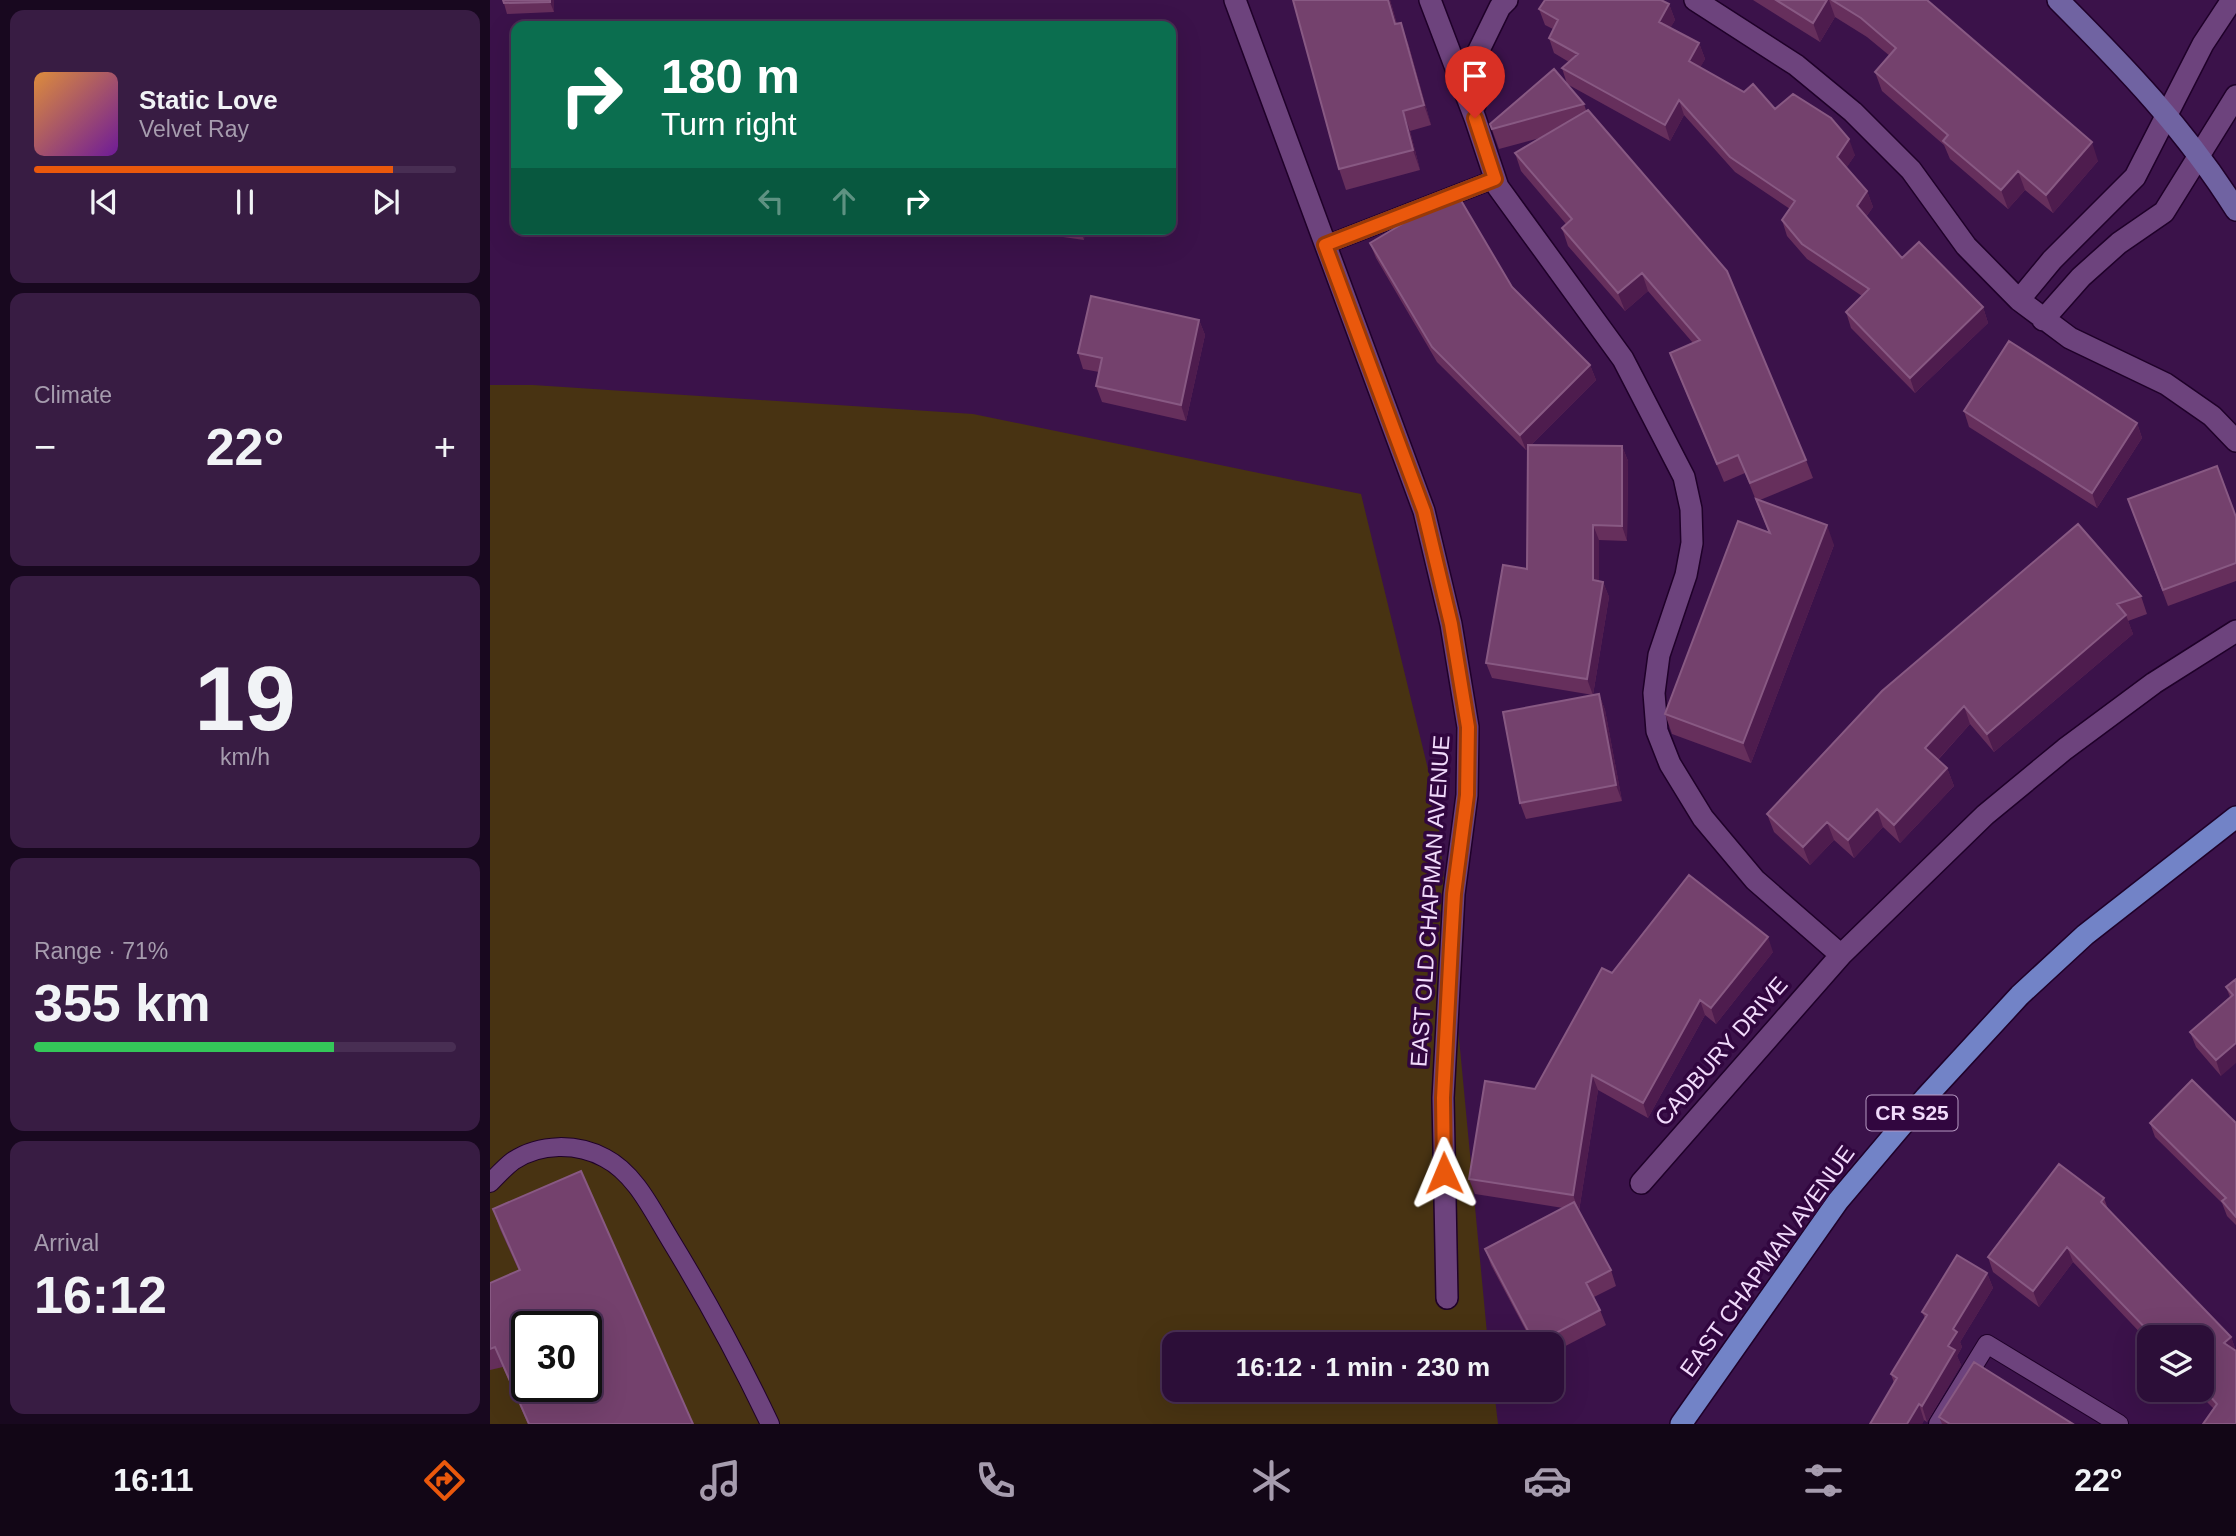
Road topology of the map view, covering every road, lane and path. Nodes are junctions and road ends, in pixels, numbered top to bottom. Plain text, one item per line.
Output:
1 (1235, 0) edge
2 (1430, 0) edge
3 (1507, 0) edge
4 (1695, 0) edge
5 (2058, 0) edge
6 (2232, 0) edge
7 (2236, 96) edge
8 (2168, 115) junction
9 (1475, 118) junction
10 (2201, 156) junction
11 (1495, 179) junction
12 (2236, 210) edge
13 (1325, 245) junction
14 (2019, 300) junction
15 (2043, 320) junction
16 (2236, 441) edge
17 (2236, 631) edge
18 (2236, 817) edge
19 (1841, 955) junction
20 (490, 1183) edge
21 (1641, 1183) dead end
22 (1447, 1298) dead end
23 (770, 1424) edge
24 (1681, 1424) edge
25 (1938, 1424) edge
26 (2119, 1424) edge

1 - 13 street, EAST OLD CHAPMAN AVENUE
2 - 9 street
3 - 9 street
4 - 14 street
5 - 8 street
6 - 8 street
7 - 10 street
8 - 10 street
8 - 14 street
9 - 11 street
10 - 12 street
10 - 15 street
11 - 13 lane
11 - 19 street
13 - 22 street, EAST OLD CHAPMAN AVENUE
14 - 15 street
15 - 16 street
17 - 19 street, CADBURY DRIVE
18 - 24 main road, EAST CHAPMAN AVENUE / CR S25
19 - 21 street, CADBURY DRIVE
20 - 23 lane
25 - 26 lane

